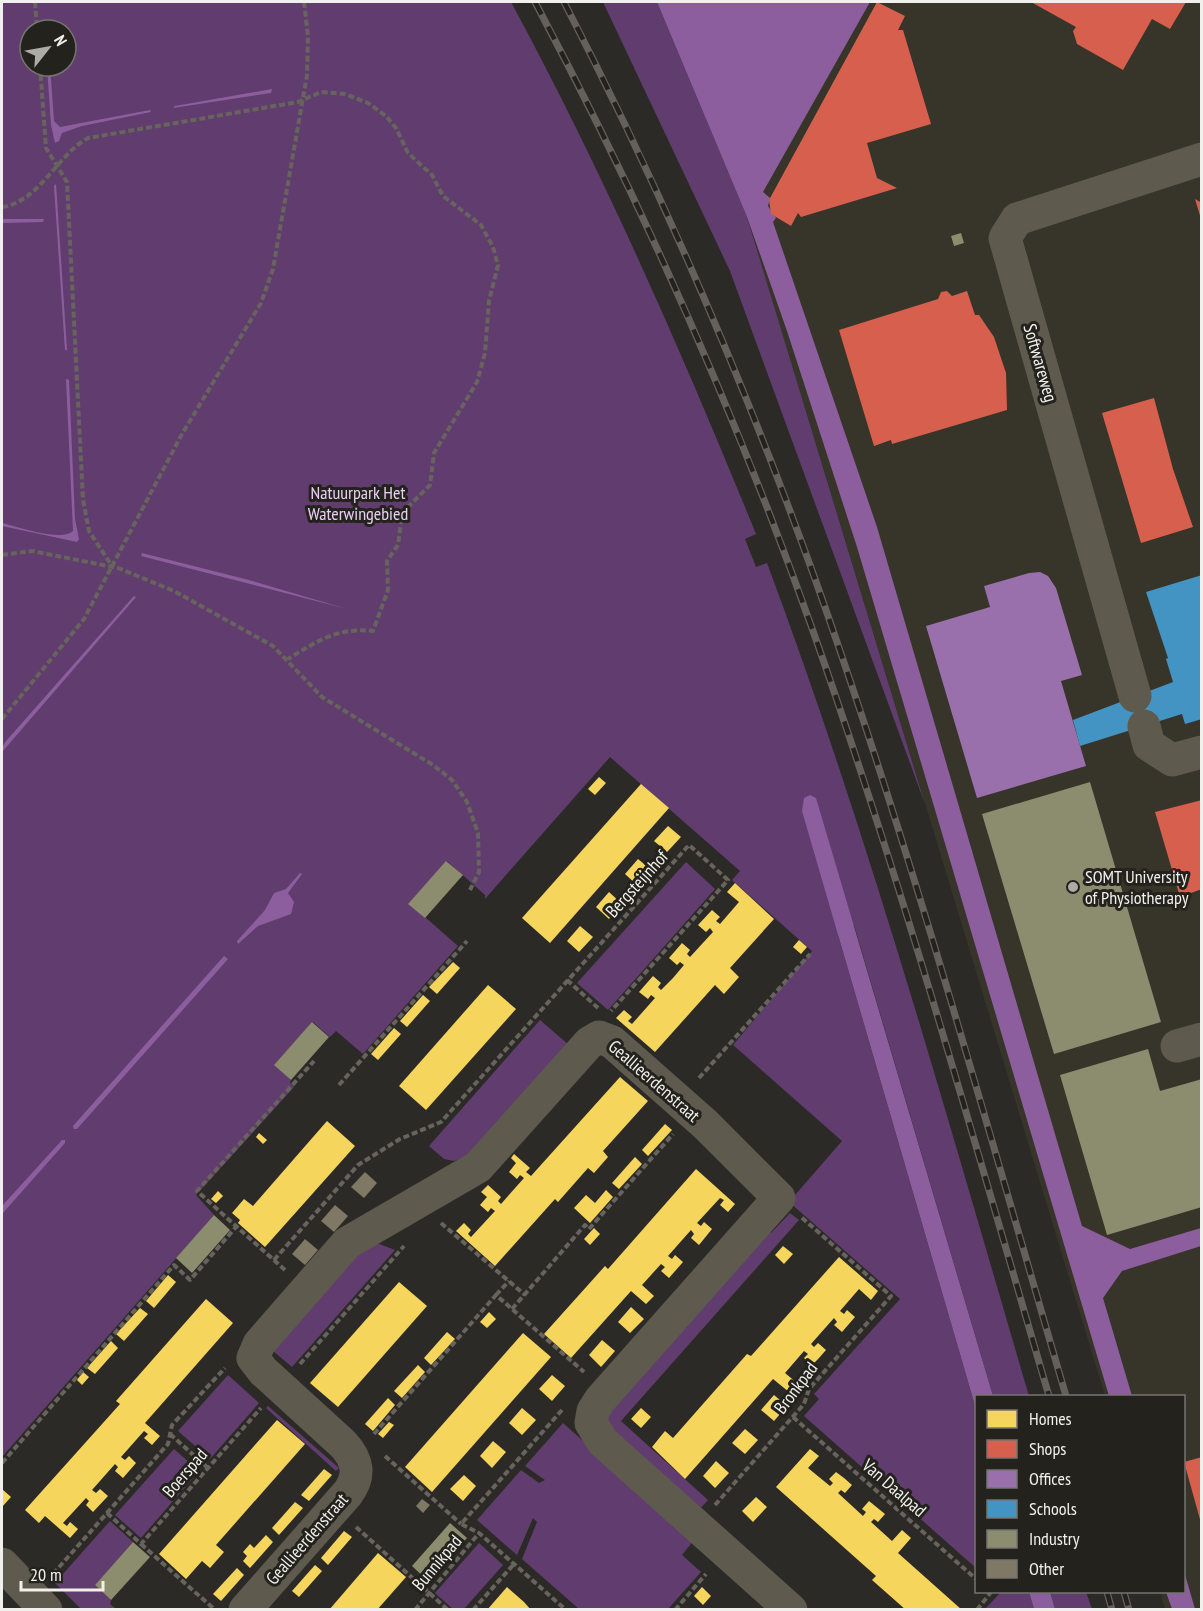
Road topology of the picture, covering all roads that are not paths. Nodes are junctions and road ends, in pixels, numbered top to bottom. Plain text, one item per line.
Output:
1 (1202, 159) edge
2 (1202, 752) edge
3 (2, 1564) edge
4 (38, 1607) edge
5 (245, 1610) edge
6 (791, 1610) edge

1 - 2 street, Softwareweg
3 - 4 street
5 - 6 street, Geallieerdenstraat

